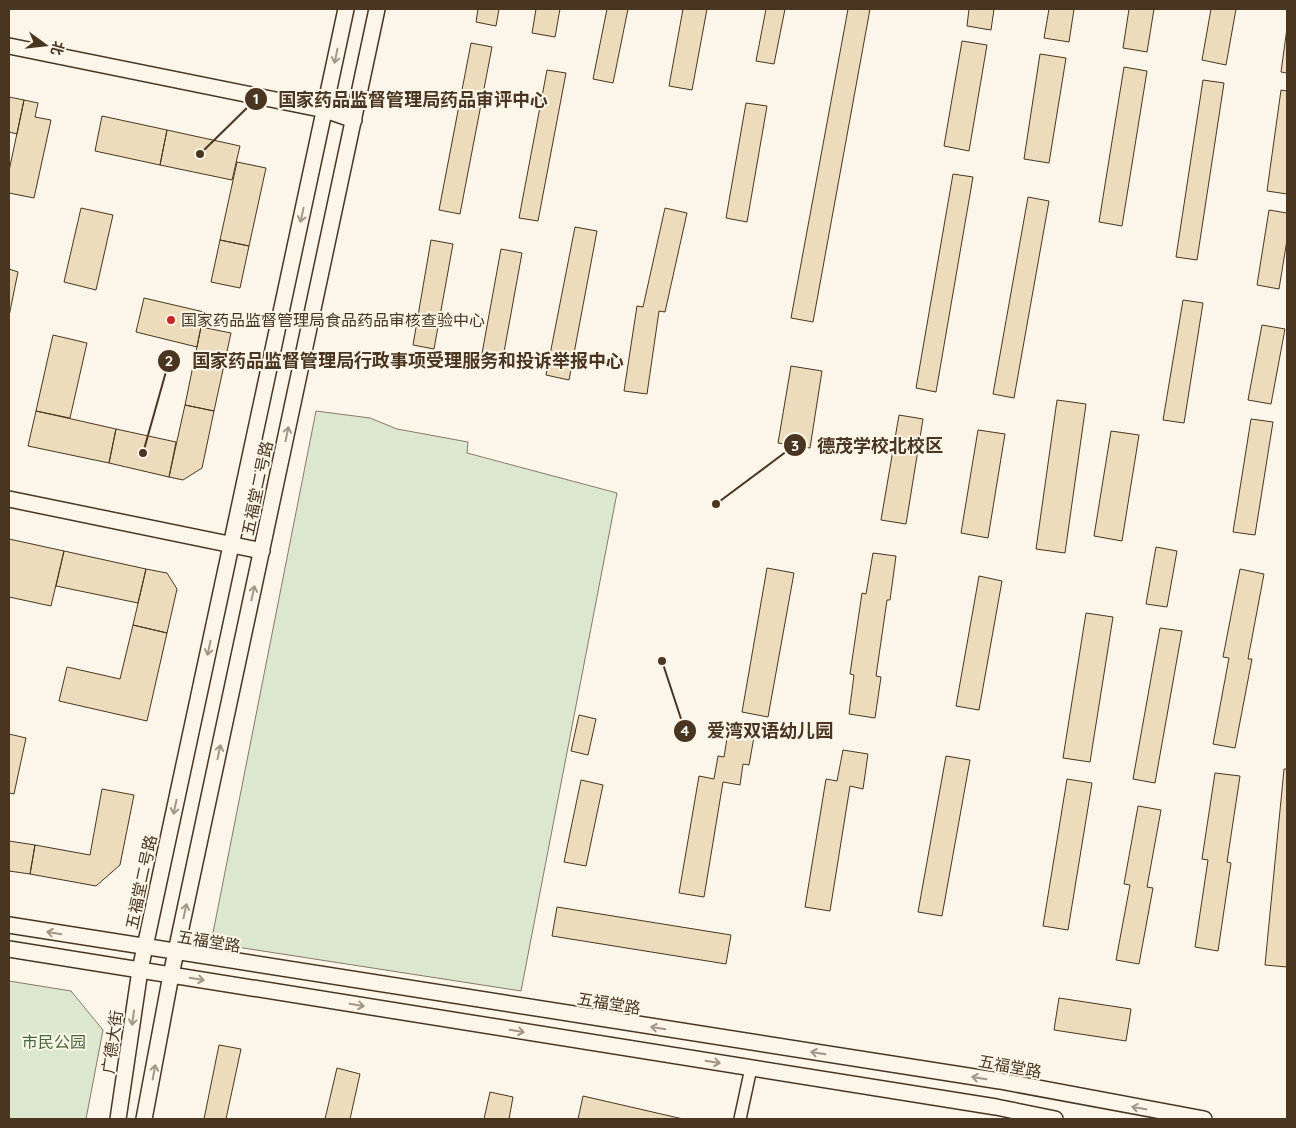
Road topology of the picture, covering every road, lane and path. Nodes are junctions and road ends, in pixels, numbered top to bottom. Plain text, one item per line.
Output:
1 (346, 9) edge
2 (378, 9) edge
3 (9, 46) edge
4 (325, 110) junction
5 (354, 120) junction
6 (9, 499) edge
7 (231, 545) junction
8 (262, 551) junction
9 (9, 925) edge
10 (144, 948) junction
11 (9, 949) edge
12 (176, 953) junction
13 (140, 970) junction
14 (171, 975) junction
15 (751, 1068) junction
16 (118, 1119) edge
17 (144, 1119) edge
18 (740, 1119) edge
19 (1056, 1119) edge
20 (1204, 1119) edge

1 -> 4 main road, 五福堂二号路
2 - 5 main road, 五福堂二号路
3 - 4 main road
4 - 5 main road
4 -> 7 main road, 五福堂二号路
8 -> 5 main road, 五福堂二号路
6 - 7 main road
7 - 8 main road
7 -> 10 main road, 五福堂二号路
12 -> 8 main road, 五福堂二号路
10 -> 9 main road, 五福堂路
10 - 12 main road, 五福堂路
10 - 13 main road, 五福堂二号路
11 - 13 main road
12 - 14 main road, 五福堂二号路
20 -> 12 main road, 五福堂路
13 - 14 main road
13 -> 16 main road, 广德大街
14 -> 15 main road
17 -> 14 main road
15 - 18 street
15 - 19 main road

